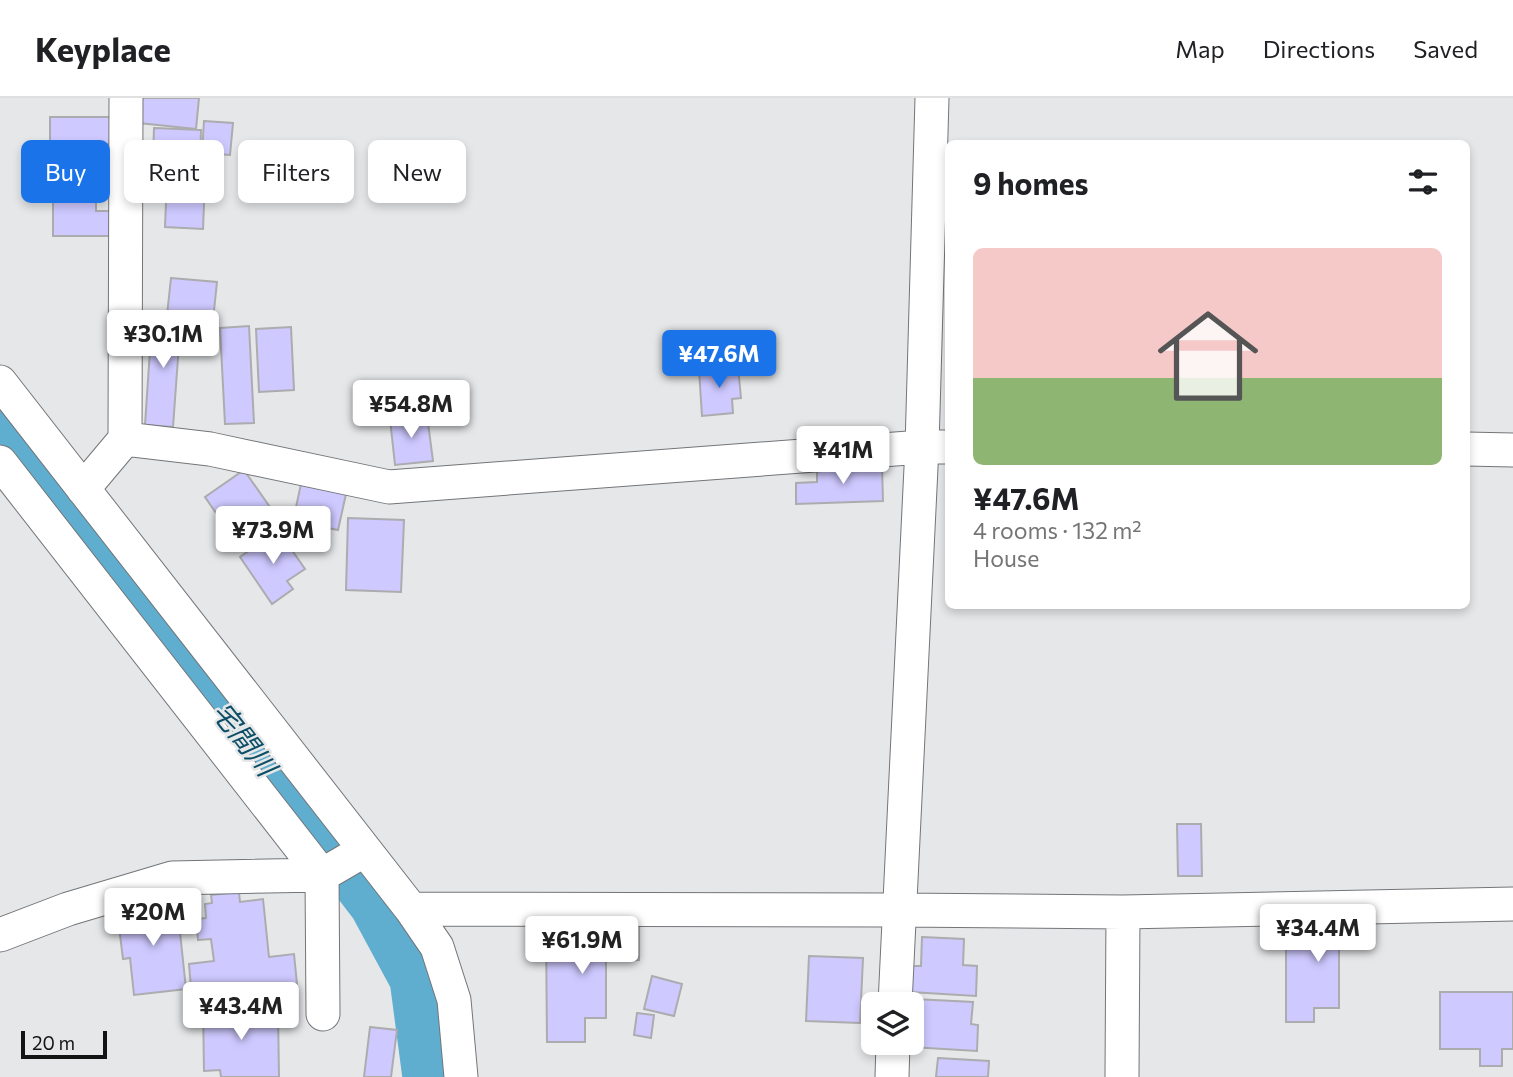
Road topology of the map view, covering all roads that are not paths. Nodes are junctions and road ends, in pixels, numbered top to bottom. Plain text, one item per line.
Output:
1 (126, 98) edge
2 (932, 98) edge
3 (0, 382) edge
4 (125, 439) junction
5 (935, 447) edge
6 (1470, 450) edge
7 (1513, 450) edge
8 (20, 468) edge
9 (83, 489) junction
10 (343, 863) junction
11 (1513, 904) edge
12 (411, 909) junction
13 (898, 909) junction
14 (1123, 912) junction
15 (0, 935) edge
16 (895, 992) edge
17 (323, 1014) dead end
18 (893, 1055) edge
19 (461, 1077) edge
20 (892, 1077) edge
21 (1122, 1077) edge

1 - 4 street
2 - 5 street
3 - 8 street
4 - 5 street
4 - 9 street
5 - 13 street
6 - 7 street
8 - 9 street
8 - 10 street
9 - 10 street
10 - 12 street
10 - 15 street
10 - 17 street
11 - 14 street
12 - 13 street
12 - 19 street
13 - 14 street
13 - 16 street
14 - 21 street
18 - 20 street

